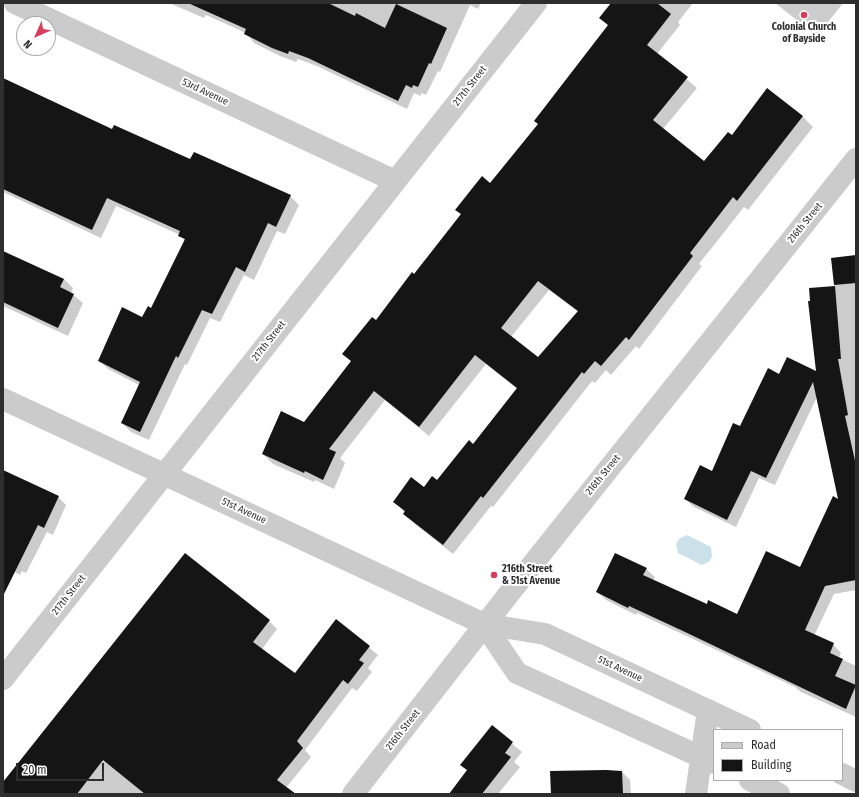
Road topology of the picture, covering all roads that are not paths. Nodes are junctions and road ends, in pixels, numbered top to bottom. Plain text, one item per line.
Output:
1 (15, 3) edge
2 (536, 3) edge
3 (856, 159) edge
4 (395, 181) junction
5 (3, 398) edge
6 (164, 474) junction
7 (484, 624) junction
8 (3, 679) edge
9 (708, 710) junction
10 (748, 729) edge
11 (707, 759) edge
12 (843, 774) edge
13 (752, 781) edge
14 (856, 781) edge
15 (353, 794) edge
16 (696, 794) edge
17 (779, 794) edge

1 - 4 street, 53rd Avenue
2 - 4 street, 217th Street
3 - 7 street, 216th Street
4 - 6 street, 217th Street
5 - 6 street, 51st Avenue
6 - 7 street, 51st Avenue
6 - 8 street, 217th Street
7 - 9 street, 51st Avenue
7 - 11 street
7 - 15 street, 216th Street
9 - 10 street, 51st Avenue
9 - 11 street
11 - 16 street
12 - 14 street
13 - 17 street

